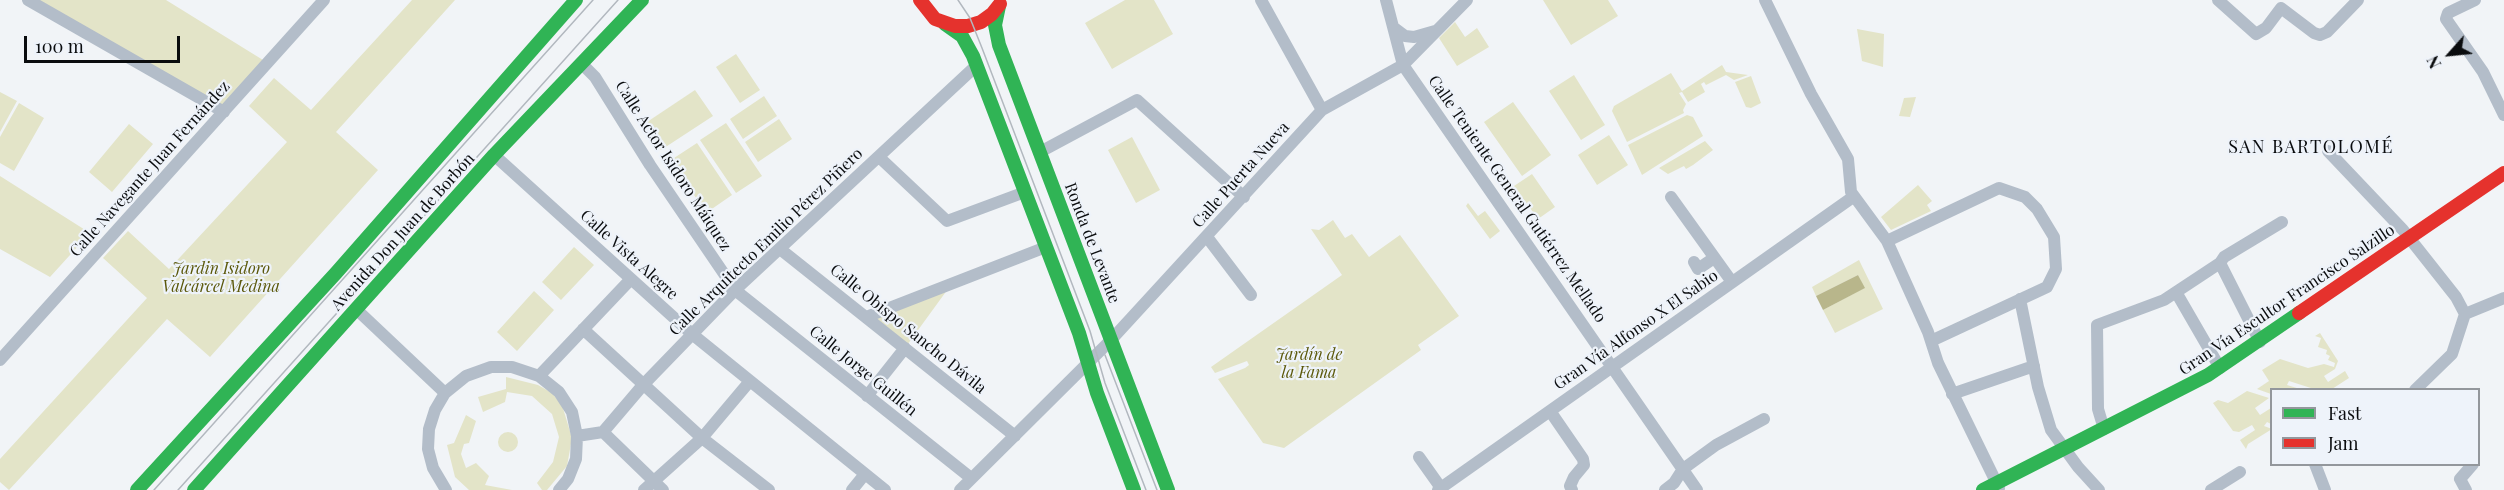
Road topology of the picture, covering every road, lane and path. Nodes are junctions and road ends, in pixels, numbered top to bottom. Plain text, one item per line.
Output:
1 (28, 0) edge
2 (324, 0) edge
3 (576, 0) edge
4 (625, 0) edge
5 (632, 0) edge
6 (642, 0) edge
7 (920, 0) edge
8 (1261, 0) edge
9 (1386, 0) edge
10 (1467, 0) edge
11 (1765, 0) edge
12 (2218, 0) edge
13 (2358, 0) edge
14 (2475, 0) edge
15 (1001, 3) edge
16 (945, 24) junction
17 (1393, 27) junction
18 (1436, 31) junction
19 (581, 63) junction
20 (977, 64) junction
21 (1403, 65) junction
22 (1323, 110) junction
23 (224, 112) junction
24 (2504, 115) edge
25 (2328, 151) dead end
26 (1040, 152) junction
27 (494, 155) junction
28 (879, 157) junction
29 (2504, 173) edge
30 (1025, 192) junction
31 (1244, 196) junction
32 (1853, 196) junction
33 (1671, 197) dead end
34 (2282, 222) dead end
35 (1207, 237) junction
36 (2410, 239) junction
37 (1887, 241) junction
38 (1046, 247) junction
39 (780, 249) junction
40 (1714, 258) junction
41 (1694, 262) dead end
42 (2220, 263) junction
43 (631, 279) junction
44 (1732, 282) junction
45 (735, 290) junction
46 (2176, 292) junction
47 (1251, 295) dead end
48 (2504, 298) edge
49 (2020, 299) junction
50 (356, 309) junction
51 (2465, 314) junction
52 (866, 317) junction
53 (583, 329) junction
54 (692, 334) junction
55 (1111, 340) junction
56 (1931, 341) junction
57 (2260, 342) junction
58 (905, 348) junction
59 (0, 360) edge
60 (1089, 364) junction
61 (1613, 366) junction
62 (2034, 366) junction
63 (2220, 368) junction
64 (539, 376) junction
65 (750, 381) junction
66 (643, 385) junction
67 (2417, 388) edge
68 (445, 393) junction
69 (1952, 394) junction
70 (867, 396) junction
71 (1550, 411) junction
72 (1764, 418) dead end
73 (2104, 429) junction
74 (603, 432) junction
75 (578, 436) junction
76 (1015, 436) junction
77 (702, 438) junction
78 (2064, 449) junction
79 (1419, 457) dead end
80 (2314, 466) edge
81 (2473, 466) edge
82 (1683, 469) junction
83 (2240, 472) dead end
84 (865, 474) junction
85 (971, 478) junction
86 (755, 479) junction
87 (654, 481) junction
88 (2463, 484) edge
89 (1999, 487) edge
90 (442, 489) edge
91 (1439, 489) edge
92 (137, 490) edge
93 (194, 490) edge
94 (559, 490) edge
95 (644, 490) edge
96 (663, 490) edge
97 (746, 490) edge
98 (769, 490) edge
99 (852, 490) edge
100 (885, 490) edge
101 (960, 490) edge
102 (1134, 490) edge
103 (1168, 490) edge
104 (1572, 490) edge
105 (1665, 490) edge
106 (1697, 490) edge
107 (1983, 490) edge
108 (2100, 490) edge
109 (2211, 490) edge
110 (2325, 490) edge

1 - 23 street
2 - 23 street, Calle Navegante Juan Fernández
3 - 92 main road, Avenida Don Juan de Borbón
4 - 5 main road
6 - 19 main road, Avenida Don Juan de Borbón
7 - 16 main road
8 - 22 street
9 - 17 street
10 - 18 street, Calle Puerta Nueva
11 - 32 street
12 - 13 street
14 - 24 street
15 - 16 main road
15 - 26 main road, Ronda de Levante
16 - 20 main road
17 - 18 street
17 - 21 street
18 - 21 street, Calle Puerta Nueva
19 - 27 main road, Avenida Don Juan de Borbón
19 - 45 street, Calle Actor Isidoro Máiquez
20 - 28 street, Calle Arquitecto Emilio Pérez Piñero
20 - 30 main road
21 - 22 street, Calle Puerta Nueva
21 - 61 street, Calle Teniente General Gutiérrez Mellado
22 - 31 street, Calle Puerta Nueva
23 - 59 street, Calle Navegante Juan Fernández
25 - 36 street
26 - 31 street
26 - 55 main road, Ronda de Levante
27 - 43 street, Calle Vista Alegre
27 - 50 main road, Avenida Don Juan de Borbón
28 - 30 street
28 - 39 street, Calle Arquitecto Emilio Pérez Piñero
29 - 36 main road, Gran Vía Escultor Francisco Salzillo
30 - 38 main road
31 - 35 street, Calle Puerta Nueva
32 - 37 street
32 - 44 street, Gran Vía Alfonso X El Sabio
33 - 40 street
34 - 42 street
35 - 47 street
35 - 55 street, Calle Puerta Nueva
36 - 51 street
36 - 57 main road, Gran Vía Escultor Francisco Salzillo
37 - 49 street
37 - 56 street
38 - 52 street
38 - 60 main road
39 - 45 street, Calle Arquitecto Emilio Pérez Piñero
39 - 52 street, Calle Obispo Sancho Dávila
40 - 41 street
40 - 44 street
42 - 46 street
42 - 57 street
43 - 53 street
43 - 54 street, Calle Vista Alegre
44 - 61 street, Gran Vía Alfonso X El Sabio
45 - 54 street, Calle Arquitecto Emilio Pérez Piñero
45 - 70 street, Calle Jorge Guillén
46 - 63 street
46 - 73 street
48 - 51 street
49 - 56 street
49 - 62 street
50 - 68 street
50 - 93 main road, Avenida Don Juan de Borbón
51 - 67 street
52 - 58 street, Calle Obispo Sancho Dávila
53 - 64 street
53 - 66 street
54 - 65 street, Calle Vista Alegre
54 - 66 street, Calle Arquitecto Emilio Pérez Piñero
55 - 60 street, Calle Puerta Nueva
55 - 103 main road, Ronda de Levante
56 - 69 street
57 - 63 main road, Gran Vía Escultor Francisco Salzillo
58 - 70 street
58 - 76 street, Calle Obispo Sancho Dávila
60 - 76 street, Calle Puerta Nueva
60 - 102 main road
61 - 71 street, Gran Vía Alfonso X El Sabio
61 - 82 street, Calle Teniente General Gutiérrez Mellado
62 - 69 street
62 - 78 street
63 - 73 main road, Gran Vía Escultor Francisco Salzillo
64 - 68 street
64 - 75 street
65 - 77 street
65 - 84 street, Calle Vista Alegre
66 - 74 street, Calle Arquitecto Emilio Pérez Piñero
66 - 77 street
68 - 90 street
69 - 89 street
70 - 85 street, Calle Jorge Guillén
71 - 91 street, Gran Vía Alfonso X El Sabio
71 - 104 street
72 - 82 street
73 - 78 main road, Gran Vía Escultor Francisco Salzillo
74 - 75 street
74 - 87 street
75 - 94 street
76 - 85 street, Calle Puerta Nueva
77 - 86 street
77 - 87 street
78 - 89 main road, Gran Vía Escultor Francisco Salzillo
78 - 108 street
79 - 91 street
80 - 110 street
81 - 88 street
82 - 105 street
82 - 106 street, Calle Teniente General Gutiérrez Mellado
83 - 109 street
84 - 99 street
84 - 100 street, Calle Vista Alegre
85 - 101 street, Calle Puerta Nueva
86 - 97 street
86 - 98 street
87 - 95 street
87 - 96 street
89 - 107 main road, Gran Vía Escultor Francisco Salzillo

